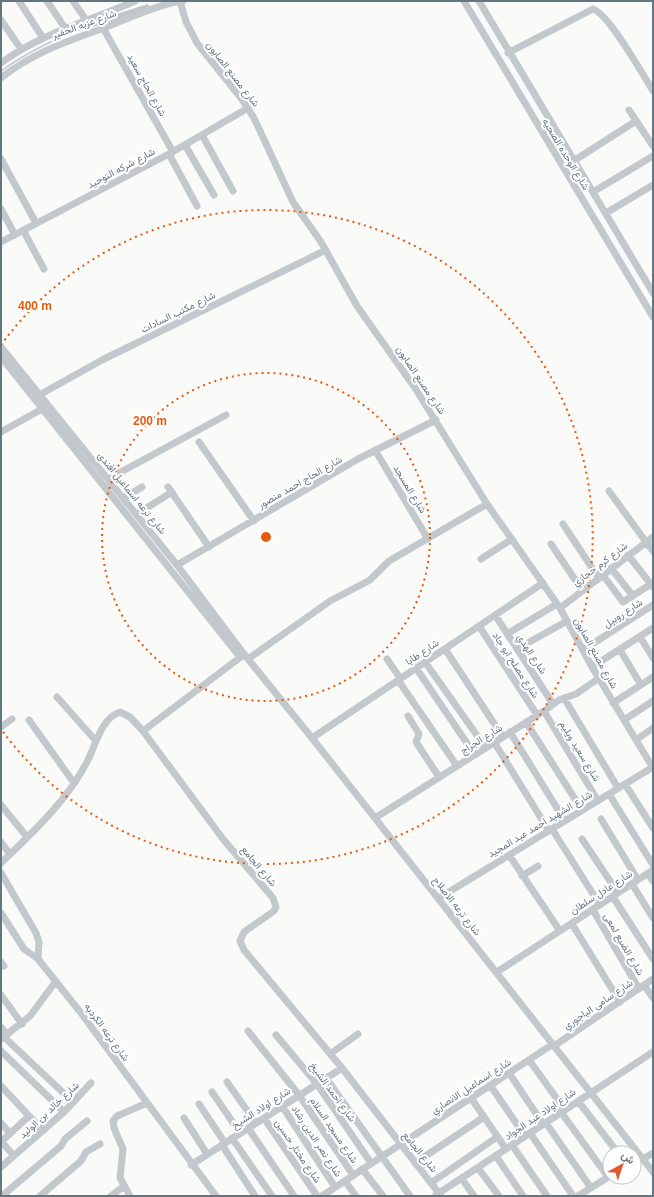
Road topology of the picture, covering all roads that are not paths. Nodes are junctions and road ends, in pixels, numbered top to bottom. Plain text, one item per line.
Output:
1 (19, 1) edge
2 (47, 1) edge
3 (73, 1) edge
4 (113, 1) edge
5 (135, 1) edge
6 (180, 1) edge
7 (184, 1) edge
8 (464, 1) edge
9 (479, 1) edge
10 (117, 9) junction
11 (1, 20) edge
12 (86, 20) junction
13 (65, 28) junction
14 (103, 28) junction
15 (43, 38) junction
16 (21, 49) junction
17 (508, 53) junction
18 (1, 62) edge
19 (1, 78) edge
20 (653, 91) edge
21 (248, 108) junction
22 (628, 110) dead end
23 (636, 121) junction
24 (554, 125) junction
25 (541, 133) junction
26 (202, 135) junction
27 (185, 145) junction
28 (653, 146) edge
29 (171, 153) junction
30 (653, 156) edge
31 (1, 159) edge
32 (575, 160) junction
33 (653, 185) edge
34 (233, 191) dead end
35 (594, 192) junction
36 (214, 195) dead end
37 (197, 206) dead end
38 (1, 209) edge
39 (606, 213) junction
40 (36, 223) junction
41 (24, 230) junction
42 (618, 233) junction
43 (15, 235) junction
44 (608, 240) junction
45 (1, 242) edge
46 (326, 250) junction
47 (44, 269) dead end
48 (653, 293) edge
49 (653, 317) edge
50 (1, 347) edge
51 (1, 357) edge
52 (40, 394) junction
53 (42, 409) junction
54 (226, 415) dead end
55 (436, 420) junction
56 (2, 429) edge
57 (64, 431) junction
58 (200, 442) dead end
59 (375, 450) junction
60 (108, 479) junction
61 (142, 487) dead end
62 (609, 491) dead end
63 (124, 498) junction
64 (488, 504) junction
65 (137, 514) junction
66 (254, 520) junction
67 (563, 524) dead end
68 (653, 537) edge
69 (428, 539) junction
70 (512, 539) junction
71 (646, 542) junction
72 (551, 544) dead end
73 (209, 547) junction
74 (653, 551) edge
75 (628, 555) junction
76 (481, 559) dead end
77 (177, 565) junction
78 (611, 568) junction
79 (600, 576) junction
80 (542, 583) junction
81 (652, 585) edge
82 (582, 590) junction
83 (633, 596) junction
84 (653, 604) edge
85 (558, 606) junction
86 (495, 615) junction
87 (567, 621) junction
88 (479, 626) junction
89 (653, 628) edge
90 (507, 634) junction
91 (640, 637) junction
92 (444, 649) junction
93 (517, 649) junction
94 (583, 650) junction
95 (620, 650) junction
96 (244, 657) junction
97 (653, 658) edge
98 (387, 660) dead end
99 (425, 662) junction
100 (416, 668) junction
101 (592, 668) junction
102 (653, 677) edge
103 (599, 678) junction
104 (399, 679) junction
105 (641, 685) junction
106 (57, 697) dead end
107 (564, 698) junction
108 (653, 701) edge
109 (613, 702) junction
110 (553, 704) junction
111 (540, 713) junction
112 (408, 716) dead end
113 (12, 719) dead end
114 (29, 720) dead end
115 (624, 720) junction
116 (526, 722) junction
117 (1, 727) edge
118 (653, 728) edge
119 (143, 731) junction
120 (510, 732) junction
121 (503, 737) junction
122 (312, 738) junction
123 (636, 740) junction
124 (96, 741) junction
125 (494, 742) junction
126 (486, 748) junction
127 (475, 754) junction
128 (650, 756) edge
129 (457, 766) junction
130 (653, 768) edge
131 (439, 777) junction
132 (74, 783) junction
133 (626, 784) junction
134 (618, 788) junction
135 (609, 794) junction
136 (598, 801) junction
137 (1, 805) edge
138 (582, 810) junction
139 (375, 818) junction
140 (600, 819) dead end
141 (565, 821) junction
142 (653, 828) edge
143 (550, 830) junction
144 (27, 837) junction
145 (582, 839) dead end
146 (1, 842) edge
147 (10, 854) junction
148 (509, 855) junction
149 (1, 863) edge
150 (653, 865) edge
151 (538, 866) dead end
152 (1, 872) edge
153 (651, 872) edge
154 (522, 876) junction
155 (653, 881) edge
156 (635, 882) junction
157 (615, 895) junction
158 (438, 898) junction
159 (600, 905) junction
160 (593, 910) junction
161 (1, 912) edge
162 (653, 918) edge
163 (572, 924) junction
164 (560, 931) junction
165 (653, 958) edge
166 (38, 959) junction
167 (497, 972) junction
168 (653, 979) edge
169 (56, 982) junction
170 (641, 987) junction
171 (1, 995) edge
172 (653, 998) edge
173 (620, 1002) junction
174 (22, 1024) junction
175 (1, 1027) edge
176 (248, 1031) dead end
177 (358, 1034) dead end
178 (276, 1035) dead end
179 (4, 1037) edge
180 (554, 1045) junction
181 (1, 1051) edge
182 (653, 1052) edge
183 (330, 1054) junction
184 (529, 1060) junction
185 (342, 1068) junction
186 (509, 1073) junction
187 (326, 1078) junction
188 (228, 1082) dead end
189 (91, 1083) dead end
190 (317, 1084) junction
191 (490, 1085) junction
192 (1, 1086) edge
193 (212, 1092) dead end
194 (590, 1093) junction
195 (299, 1095) junction
196 (471, 1098) junction
197 (578, 1101) junction
198 (73, 1102) junction
199 (147, 1103) junction
200 (199, 1104) dead end
201 (282, 1106) junction
202 (563, 1111) junction
203 (64, 1112) junction
204 (29, 1116) junction
205 (484, 1117) junction
206 (184, 1118) dead end
207 (264, 1118) junction
208 (87, 1121) dead end
209 (1, 1123) edge
210 (256, 1123) junction
211 (545, 1123) junction
212 (248, 1128) junction
213 (43, 1131) junction
214 (10, 1133) junction
215 (240, 1133) junction
216 (528, 1135) junction
217 (497, 1137) junction
218 (232, 1138) junction
219 (1, 1141) edge
220 (100, 1144) dead end
221 (223, 1144) junction
222 (400, 1144) junction
223 (612, 1145) edge
224 (632, 1145) edge
225 (509, 1147) junction
226 (653, 1153) edge
227 (207, 1154) junction
228 (14, 1156) junction
229 (496, 1156) junction
230 (381, 1157) junction
231 (642, 1158) joint
232 (415, 1162) junction
233 (371, 1163) junction
234 (192, 1165) junction
235 (602, 1166) edge
236 (1, 1167) edge
237 (478, 1168) junction
238 (362, 1169) junction
239 (653, 1172) edge
240 (353, 1176) junction
241 (462, 1179) junction
242 (345, 1181) junction
243 (602, 1181) edge
244 (431, 1183) junction
245 (124, 1186) junction
246 (591, 1188) junction
247 (333, 1191) edge
248 (439, 1195) edge
249 (2, 1196) edge
250 (40, 1196) edge
251 (111, 1196) edge
252 (130, 1196) edge
253 (216, 1196) edge
254 (255, 1196) edge
255 (272, 1196) edge
256 (294, 1196) edge
257 (317, 1196) edge
258 (322, 1196) edge
259 (356, 1196) edge
260 (382, 1196) edge
261 (410, 1196) edge
262 (474, 1196) edge
263 (499, 1196) edge
264 (523, 1196) edge
265 (547, 1196) edge
266 (573, 1196) edge
267 (578, 1196) edge

1 - 15 street
2 - 13 street
3 - 12 street
4 - 10 street
5 - 10 street
6 - 7 street, شارع عزبه الحفير
6 - 14 street, شارع عزبه الحفير
6 - 21 street, شارع مصنع الصابون
8 - 25 street, شارع الوحده الصحيه
9 - 17 street, شارع الوحده الصحيه
10 - 12 street
11 - 16 street
12 - 13 street
13 - 15 street
14 - 19 street, شارع عزبه الحفير
14 - 29 street, شارع الحاج سعيد
15 - 16 street
16 - 18 street
17 - 20 street
17 - 24 street, شارع الوحده الصحيه
21 - 26 street, شارع شركه التوحيد
21 - 46 street, شارع مصنع الصابون
22 - 23 street
23 - 28 street
23 - 32 street
24 - 25 street
24 - 32 street, شارع الوحده الصحيه
25 - 44 street, شارع الوحده الصحيه
26 - 27 street, شارع شركه التوحيد
26 - 34 street
27 - 29 street, شارع شركه التوحيد
27 - 36 street
29 - 37 street, شارع الحاج سعيد
29 - 40 street, شارع شركه التوحيد
30 - 35 street
31 - 40 street
32 - 35 street, شارع الوحده الصحيه
33 - 39 street
35 - 39 street, شارع الوحده الصحيه
38 - 43 street
39 - 42 street, شارع الوحده الصحيه
40 - 41 street, شارع شركه التوحيد
41 - 43 street, شارع شركه التوحيد
41 - 47 street
42 - 44 street
42 - 48 street, شارع الوحده الصحيه
43 - 45 street, شارع شركه التوحيد
44 - 49 street, شارع الوحده الصحيه
46 - 52 street, شارع مكتب السادات
46 - 55 street, شارع مصنع الصابون
50 - 52 street, شارع ترعه اسماعيل افندى
51 - 53 street, شارع ترعه اسماعيل افندى
52 - 57 street, شارع ترعه اسماعيل افندى
53 - 56 street
53 - 57 street, شارع ترعه اسماعيل افندى
54 - 60 street
55 - 59 street, شارع الحاج احمد منصور
55 - 64 street, شارع مصنع الصابون
57 - 60 street, شارع ترعه اسماعيل افندى
57 - 96 street, شارع ترعه اسماعيل افندى
58 - 66 street
59 - 66 street, شارع الحاج احمد منصور
59 - 69 street, شارع المسجد
60 - 63 street, شارع ترعه اسماعيل افندى
61 - 63 street
62 - 71 street
63 - 65 street, شارع ترعه اسماعيل افندى
64 - 69 street
64 - 70 street, شارع مصنع الصابون
65 - 73 street
65 - 77 street, شارع ترعه اسماعيل افندى
66 - 73 street, شارع الحاج احمد منصور
67 - 79 street
68 - 71 street, شارع كرم حجازي
69 - 96 street
70 - 76 street
70 - 80 street, شارع مصنع الصابون
71 - 74 street
71 - 75 street, شارع كرم حجازي
72 - 82 street
73 - 77 street, شارع الحاج احمد منصور
75 - 78 street, شارع كرم حجازي
75 - 81 street
77 - 96 street, شارع ترعه اسماعيل افندى
78 - 79 street, شارع كرم حجازي
78 - 83 street
79 - 82 street, شارع كرم حجازي
79 - 83 street
80 - 85 street, شارع مصنع الصابون
80 - 86 street, شارع طابا
81 - 83 street
82 - 85 street, شارع كرم حجازي
84 - 94 street, شارع روبيل
85 - 87 street, شارع مصنع الصابون
85 - 90 street, شارع كرم حجازي
86 - 88 street, شارع طابا
86 - 90 street, شارع الهدي
87 - 93 street
87 - 94 street, شارع مصنع الصابون
88 - 92 street, شارع طابا
88 - 111 street, شارع مصلح ابو جاد
89 - 91 street
90 - 93 street, شارع الهدي
91 - 95 street
91 - 97 street
92 - 99 street, شارع طابا
92 - 121 street
93 - 110 street, شارع الهدي
94 - 101 street, شارع مصنع الصابون
95 - 101 street
95 - 105 street
96 - 119 street
96 - 122 street, شارع ترعه الاصلاح
98 - 104 street
99 - 100 street, شارع طابا
99 - 126 street
100 - 104 street, شارع طابا
100 - 127 street
101 - 103 street, شارع مصنع الصابون
102 - 105 street
103 - 107 street, شارع الجراج
103 - 109 street, شارع مصنع الصابون
104 - 122 street, شارع طابا
104 - 129 street
105 - 109 street
106 - 124 street
107 - 110 street, شارع الجراج
107 - 134 street
108 - 115 street
109 - 115 street, شارع مصنع الصابون
110 - 111 street, شارع الجراج
111 - 116 street, شارع الجراج
111 - 136 street, شارع سعيد ويليم
112 - 131 street
113 - 117 street
114 - 132 street
115 - 123 street, شارع مصنع الصابون
116 - 120 street, شارع الجراج
116 - 138 street
118 - 123 street
119 - 124 street, شارع الجامع
119 - 183 street, شارع الجامع
120 - 121 street, شارع الجراج
120 - 141 street
121 - 125 street, شارع الجراج
122 - 139 street, شارع ترعه الاصلاح
123 - 128 street, شارع مصنع الصابون
124 - 132 street, شارع الجامع
125 - 126 street, شارع الجراج
125 - 143 street
126 - 127 street, شارع الجراج
127 - 129 street, شارع الجراج
128 - 130 street, شارع مصنع الصابون
129 - 131 street, شارع الجراج
130 - 133 street, شارع الشهيد احمد عبد المجيد
131 - 139 street, شارع الجراج
132 - 144 street, شارع الجامع
133 - 134 street, شارع الشهيد احمد عبد المجيد
133 - 142 street
134 - 135 street, شارع الشهيد احمد عبد المجيد
135 - 136 street, شارع الشهيد احمد عبد المجيد
135 - 150 street
136 - 138 street, شارع الشهيد احمد عبد المجيد
137 - 144 street
138 - 141 street, شارع الشهيد احمد عبد المجيد
139 - 158 street, شارع ترعه الاصلاح
140 - 156 street
141 - 143 street, شارع الشهيد احمد عبد المجيد
143 - 148 street, شارع الشهيد احمد عبد المجيد
143 - 159 street
144 - 147 street, شارع الجامع
145 - 157 street
146 - 147 street
147 - 149 street, شارع الجامع
148 - 154 street
148 - 158 street, شارع الشهيد احمد عبد المجيد
151 - 154 street
152 - 166 street
153 - 155 street
153 - 156 street, شارع عادل سلطان
154 - 164 street
156 - 157 street, شارع عادل سلطان
156 - 162 street
157 - 159 street, شارع عادل سلطان
157 - 165 street
158 - 167 street, شارع ترعه الاصلاح
159 - 160 street, شارع عادل سلطان
160 - 163 street, شارع عادل سلطان
160 - 170 street, شارع الضبع لمعى
161 - 166 street, شارع ترعه الكرديه
163 - 164 street, شارع عادل سلطان
163 - 173 street
164 - 167 street, شارع عادل سلطان
166 - 169 street, شارع ترعه الكرديه
167 - 180 street, شارع ترعه الاصلاح
168 - 170 street, شارع سامى الباجوري
169 - 174 street
169 - 199 street, شارع ترعه الكرديه
170 - 172 street, شارع الضبع لمعى
170 - 173 street, شارع سامى الباجوري
171 - 174 street
173 - 180 street, شارع سامى الباجوري
174 - 179 street
175 - 179 street
176 - 195 street, شارع مسجد السلام
177 - 183 street
178 - 190 street, شارع احمد الشيخ
179 - 198 street
180 - 184 street, شارع اسماعيل الانصاري
180 - 194 street, شارع ترعه الاصلاح
181 - 203 street
182 - 194 street, شارع اولاد عبد الجواد
183 - 185 street, شارع الجامع
184 - 186 street, شارع اسماعيل الانصاري
184 - 202 street
185 - 187 street, شارع اولاد الشيخ
185 - 222 street, شارع الجامع
186 - 191 street, شارع اسماعيل الانصاري
186 - 211 street
187 - 190 street, شارع اولاد الشيخ
187 - 230 street
188 - 210 street
189 - 198 street, شارع خالد بن الوليد
190 - 195 street, شارع اولاد الشيخ
190 - 233 street, شارع احمد الشيخ
191 - 196 street, شارع اسماعيل الانصاري
191 - 216 street
192 - 204 street
193 - 215 street
194 - 197 street, شارع اولاد عبد الجواد
194 - 224 street, شارع ترعه الاصلاح
195 - 201 street, شارع اولاد الشيخ
195 - 240 street, شارع مسجد السلام
196 - 205 street
196 - 222 street, شارع اسماعيل الانصاري
197 - 202 street, شارع اولاد عبد الجواد
197 - 223 street
198 - 203 street, شارع خالد بن الوليد
199 - 234 street, شارع ترعه الكرديه
199 - 245 street
200 - 221 street
201 - 207 street, شارع اولاد الشيخ
201 - 247 street, شارع نصر الدين رشاد
202 - 211 street, شارع اولاد عبد الجواد
202 - 235 street
203 - 213 street, شارع خالد بن الوليد
204 - 213 street
204 - 214 street
205 - 217 street
205 - 232 street
206 - 227 street
207 - 210 street, شارع اولاد الشيخ
207 - 257 street, شارع مختار حسين
208 - 249 street
209 - 214 street
210 - 212 street, شارع اولاد الشيخ
211 - 216 street, شارع اولاد عبد الجواد
211 - 246 street
212 - 215 street, شارع اولاد الشيخ
212 - 256 street
213 - 228 street, شارع خالد بن الوليد
214 - 219 street
215 - 218 street, شارع اولاد الشيخ
216 - 225 street, شارع اولاد عبد الجواد
216 - 266 street
217 - 225 street
217 - 244 street
218 - 221 street, شارع اولاد الشيخ
218 - 255 street
219 - 228 street
220 - 250 street
221 - 227 street, شارع اولاد الشيخ
221 - 254 street
222 - 230 street, شارع اسماعيل الانصاري
222 - 232 street, شارع الجامع
225 - 229 street, شارع اولاد عبد الجواد
225 - 265 street
226 - 231 street
227 - 234 street, شارع اولاد الشيخ
228 - 236 street, شارع خالد بن الوليد
229 - 237 street, شارع اولاد عبد الجواد
229 - 264 street
230 - 233 street, شارع اسماعيل الانصاري
230 - 261 street
231 - 239 street, شارع ترعه الاصلاح
232 - 244 street, شارع الجامع
233 - 238 street, شارع اسماعيل الانصاري
234 - 253 street, شارع ترعه الكرديه
237 - 241 street, شارع اولاد عبد الجواد
237 - 263 street
238 - 240 street, شارع اسماعيل الانصاري
238 - 260 street
240 - 242 street, شارع اسماعيل الانصاري
241 - 248 street, شارع اولاد عبد الجواد
241 - 262 street
242 - 247 street, شارع اسماعيل الانصاري
242 - 259 street
243 - 246 street
244 - 248 street, شارع الجامع
245 - 251 street
245 - 252 street
246 - 267 street
247 - 258 street, شارع اسماعيل الانصاري

